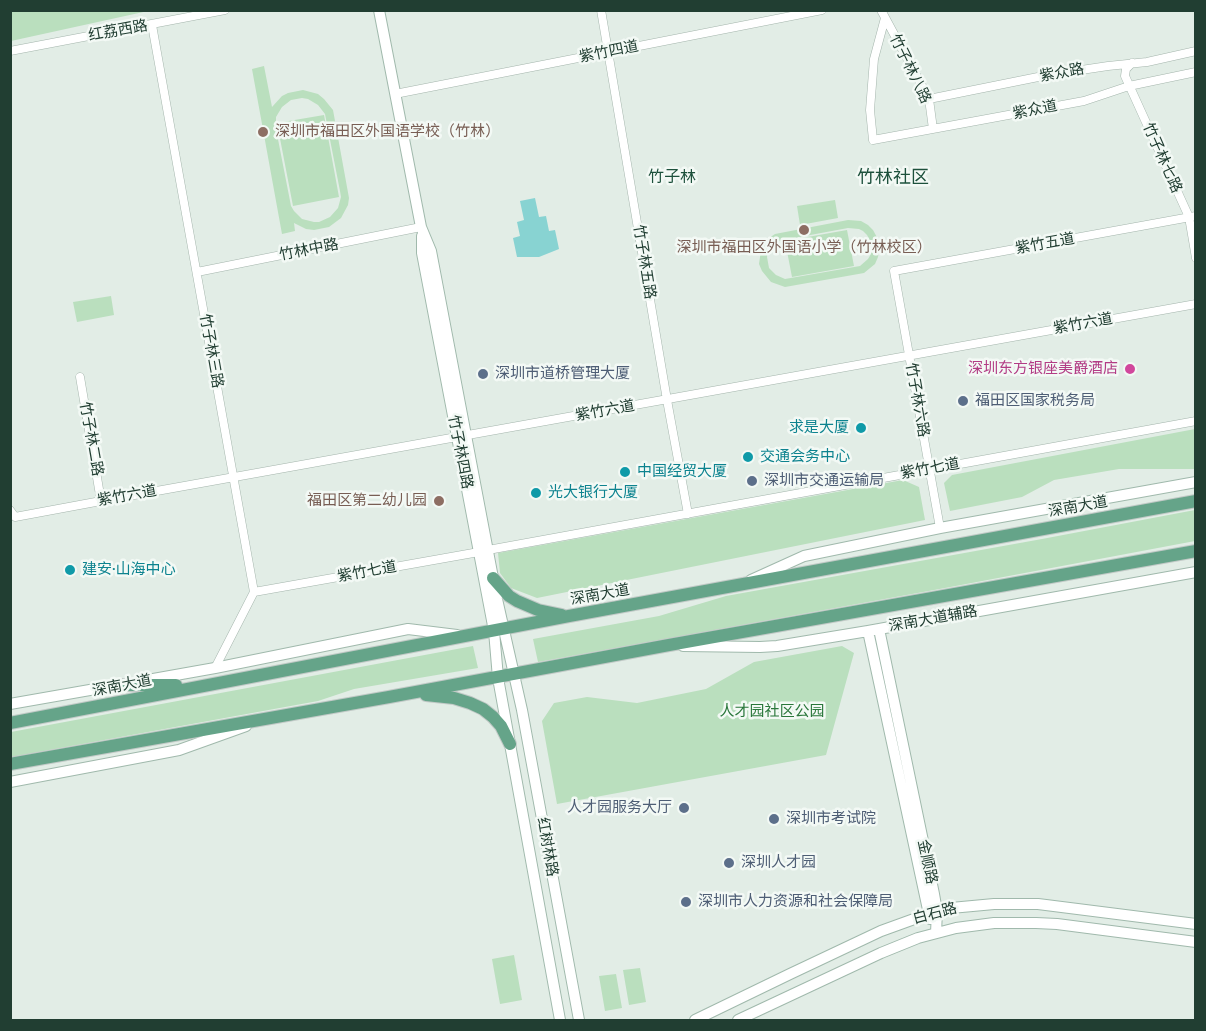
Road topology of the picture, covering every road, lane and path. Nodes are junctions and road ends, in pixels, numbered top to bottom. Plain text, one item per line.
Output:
1 (225, 10) edge
2 (379, 10) edge
3 (601, 10) edge
4 (822, 10) edge
5 (883, 14) edge
6 (152, 25) junction
7 (10, 51) edge
8 (1196, 51) edge
9 (609, 52) junction
10 (1132, 63) junction
11 (1196, 72) edge
12 (1129, 86) junction
13 (395, 94) junction
14 (929, 99) junction
15 (933, 129) junction
16 (1192, 217) edge
17 (422, 227) junction
18 (1196, 258) edge
19 (894, 271) joint
20 (197, 272) junction
21 (1196, 304) edge
22 (909, 356) junction
23 (80, 377) dead end
24 (667, 400) junction
25 (1196, 421) edge
26 (462, 437) junction
27 (930, 470) junction
28 (234, 478) junction
29 (1196, 482) edge
30 (101, 501) junction
31 (1196, 501) edge
32 (13, 514) edge
33 (688, 514) junction
34 (940, 528) junction
35 (483, 551) junction
36 (1196, 551) edge
37 (1196, 572) edge
38 (493, 578) junction
39 (740, 585) junction
40 (254, 592) junction
41 (569, 616) junction
42 (499, 630) junction
43 (873, 630) junction
44 (467, 636) junction
45 (669, 645) junction
46 (215, 668) junction
47 (514, 675) junction
48 (498, 678) junction
49 (204, 685) junction
50 (117, 686) junction
51 (389, 697) junction
52 (10, 704) edge
53 (272, 718) junction
54 (10, 723) edge
55 (510, 744) junction
56 (10, 764) edge
57 (10, 782) edge
58 (932, 913) junction
59 (1196, 924) edge
60 (936, 933) junction
61 (1196, 942) edge
62 (580, 1018) edge
63 (560, 1020) edge
64 (695, 1020) edge
65 (738, 1020) edge

1 - 6 street, 红荔西路
2 - 13 main road, 竹子林四路
3 - 9 street, 竹子林五路
4 - 9 street, 紫竹四道
5 - 14 street, 竹子林八路
5 - 15 street, 紫众道
6 - 7 street, 红荔西路
6 - 20 street, 竹子林三路
8 - 10 street, 紫众路
9 - 13 street, 紫竹四道
9 - 24 street, 竹子林五路
10 - 12 street
10 - 14 street, 紫众路
11 - 12 street, 紫众道
12 - 15 street, 紫众道
12 - 16 street, 竹子林七路
13 - 17 main road, 竹子林四路
14 - 15 street, 竹子林八路
16 - 18 street, 竹子林七路
16 - 19 street, 紫竹五道
17 - 20 street, 竹林中路
17 - 26 main road, 竹子林四路
19 - 22 street, 竹子林六路
20 - 28 street, 竹子林三路
21 - 22 street, 紫竹六道
22 - 24 street, 紫竹六道
22 - 27 street, 竹子林六路
23 - 30 street, 竹子林二路
24 - 26 street, 紫竹六道
24 - 33 street, 竹子林五路
25 - 27 street, 紫竹七道
26 - 28 street, 紫竹六道
26 - 35 main road, 竹子林四路
27 - 33 street, 紫竹七道
27 - 34 street, 竹子林六路
28 - 30 street, 紫竹六道
28 - 40 street, 竹子林三路
29 - 34 main road
30 - 32 street, 紫竹六道
31 - 39 main road, 深南大道
33 - 35 street, 紫竹七道
34 - 39 main road
35 - 38 main road, 竹子林四路
35 - 40 street, 紫竹七道
35 - 42 main road, 竹子林四路
36 - 45 main road
37 - 43 main road, 深南大道辅路
38 - 41 main road
38 - 42 main road, 竹子林四路
39 - 41 main road, 深南大道
40 - 46 street
41 - 42 main road, 深南大道
42 - 44 main road, 深南大道
42 - 47 main road, 竹子林四路
42 - 48 main road, 竹子林四路
43 - 45 main road, 深南大道辅路
43 - 58 main road, 金顺路
44 - 46 main road
44 - 49 main road, 深南大道
45 - 47 main road
46 - 50 main road
47 - 48 main road
47 - 62 main road, 红树林路
48 - 51 main road
48 - 55 main road, 红树林路
49 - 50 main road
49 - 54 main road, 深南大道
50 - 52 main road
51 - 53 main road
51 - 55 main road
53 - 56 main road
53 - 57 main road
55 - 63 main road, 红树林路
58 - 59 main road, 白石路
58 - 60 main road, 金顺路
58 - 64 main road, 白石路
60 - 61 main road, 白石路
60 - 65 main road, 白石路

